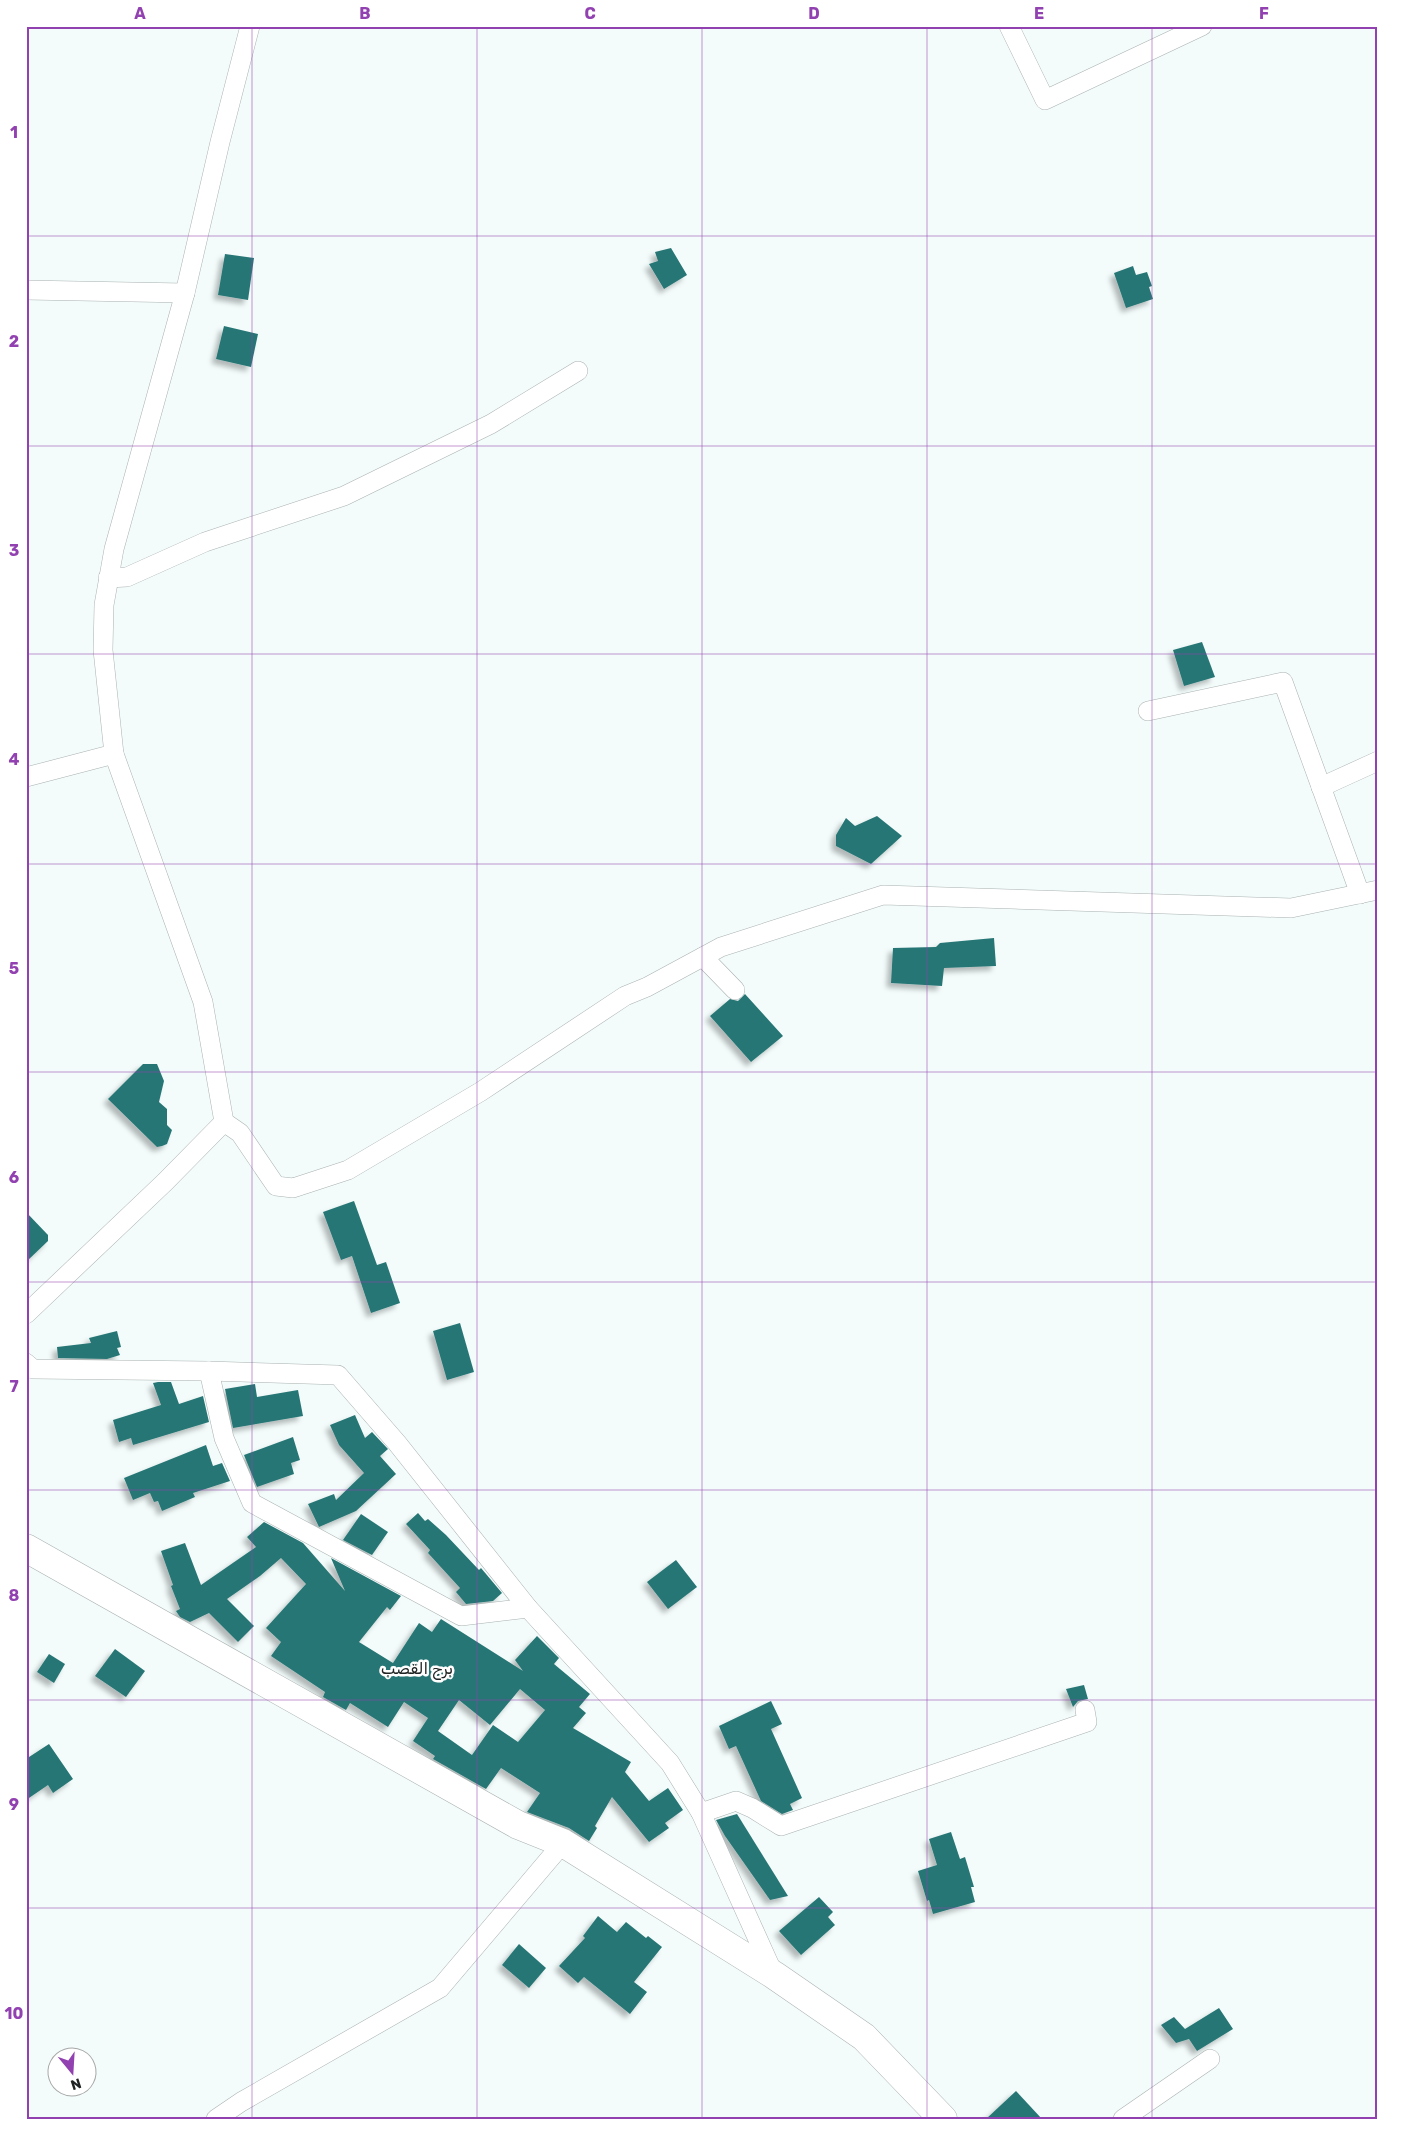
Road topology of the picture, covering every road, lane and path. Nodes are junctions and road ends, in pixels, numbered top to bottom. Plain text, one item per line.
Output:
1 (250, 26) edge
2 (1009, 26) edge
3 (1202, 26) edge
4 (26, 290) edge
5 (185, 293) junction
6 (578, 370) dead end
7 (108, 578) junction
8 (1148, 711) dead end
9 (114, 754) junction
10 (1378, 761) edge
11 (26, 777) edge
12 (1322, 787) junction
13 (1369, 892) edge
14 (704, 957) junction
15 (735, 990) dead end
16 (224, 1122) junction
17 (26, 1314) edge
18 (26, 1363) edge
19 (209, 1371) junction
20 (26, 1548) edge
21 (528, 1608) junction
22 (1085, 1710) dead end
23 (701, 1813) junction
24 (563, 1843) junction
25 (774, 1975) junction
26 (1210, 2059) dead end
27 (216, 2119) edge
28 (943, 2119) edge
29 (1123, 2119) edge

1 - 5 street
2 - 3 street
4 - 5 street
5 - 7 street
6 - 7 street
7 - 9 street
8 - 12 street
9 - 11 street
9 - 16 street
10 - 12 street
12 - 13 street
13 - 14 street
14 - 15 street
14 - 16 street
16 - 17 street
18 - 19 street
19 - 21 street
19 - 21 street
20 - 24 main road
21 - 23 street
22 - 23 street
23 - 25 street
24 - 25 main road
24 - 27 street
25 - 28 main road
26 - 29 street

